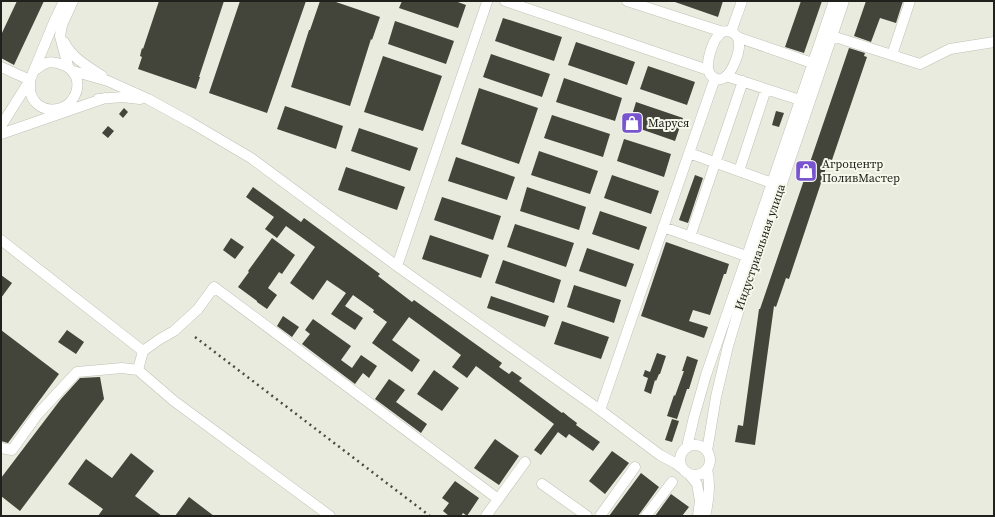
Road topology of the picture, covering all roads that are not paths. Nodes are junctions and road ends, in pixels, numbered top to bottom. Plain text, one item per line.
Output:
1 (64, 1) edge
2 (73, 1) edge
3 (486, 1) edge
4 (497, 1) edge
5 (505, 1) edge
6 (627, 1) edge
7 (742, 1) edge
8 (834, 1) edge
9 (844, 1) edge
10 (910, 1) edge
11 (730, 34) junction
12 (60, 36) junction
13 (832, 36) junction
14 (994, 42) edge
15 (892, 55) junction
16 (818, 65) junction
17 (1, 67) edge
18 (70, 68) junction
19 (35, 70) junction
20 (712, 74) junction
21 (726, 76) junction
22 (30, 80) junction
23 (108, 81) junction
24 (743, 81) junction
25 (766, 89) junction
26 (104, 98) junction
27 (148, 99) junction
28 (73, 101) junction
29 (805, 102) junction
30 (54, 110) junction
31 (33, 122) junction
32 (1, 126) edge
33 (1, 134) edge
34 (689, 153) junction
35 (716, 162) junction
36 (739, 171) junction
37 (772, 183) junction
38 (663, 227) junction
39 (690, 237) junction
40 (1, 240) edge
41 (752, 257) junction
42 (397, 266) junction
43 (143, 351) junction
44 (138, 370) junction
45 (600, 410) junction
46 (648, 445) junction
47 (1, 448) edge
48 (685, 449) junction
49 (707, 451) junction
50 (525, 462) dead end
51 (635, 467) dead end
52 (707, 468) junction
53 (686, 471) junction
54 (672, 482) dead end
55 (542, 484) dead end
56 (498, 499) junction
57 (330, 516) edge
58 (486, 516) edge
59 (587, 516) edge
60 (600, 516) edge
61 (646, 516) edge
62 (698, 516) edge
63 (705, 516) edge

1 - 19 street
2 - 12 street
3 - 4 street
3 - 42 street
5 - 20 street
6 - 11 street
7 - 11 street
8 - 16 street, Индустриальная улица
9 - 13 street, Индустриальная улица
10 - 15 street
11 - 16 street
11 - 20 street
11 - 21 street
12 - 18 street
12 - 23 street
13 - 15 street
13 - 16 street, Индустриальная улица
14 - 15 street
16 - 29 street, Индустриальная улица
17 - 22 street
18 - 19 street
18 - 23 street
18 - 28 street
19 - 22 street
20 - 21 street
20 - 34 street
21 - 24 street
22 - 30 street
22 - 32 street
23 - 27 street
24 - 25 street
24 - 35 street
25 - 29 street
25 - 36 street
26 - 27 street
26 - 28 street
26 - 31 street
27 - 42 street
28 - 30 street
29 - 37 street, Индустриальная улица
29 - 41 street, Индустриальная улица
30 - 31 street
31 - 33 street
34 - 35 street
34 - 38 street
35 - 36 street
35 - 39 street
36 - 37 street
37 - 41 street, Индустриальная улица
38 - 39 street
38 - 45 street
39 - 41 street
40 - 43 street
41 - 48 street, Индустриальная улица
41 - 49 street, Индустриальная улица
42 - 45 street
43 - 44 street
43 - 56 street
44 - 47 street
44 - 57 street
45 - 46 street
46 - 48 street
46 - 53 street
48 - 49 street
48 - 53 street
49 - 52 street
50 - 56 street
51 - 60 street
52 - 53 street
52 - 63 street
53 - 62 street
54 - 61 street
55 - 59 street
56 - 58 street

